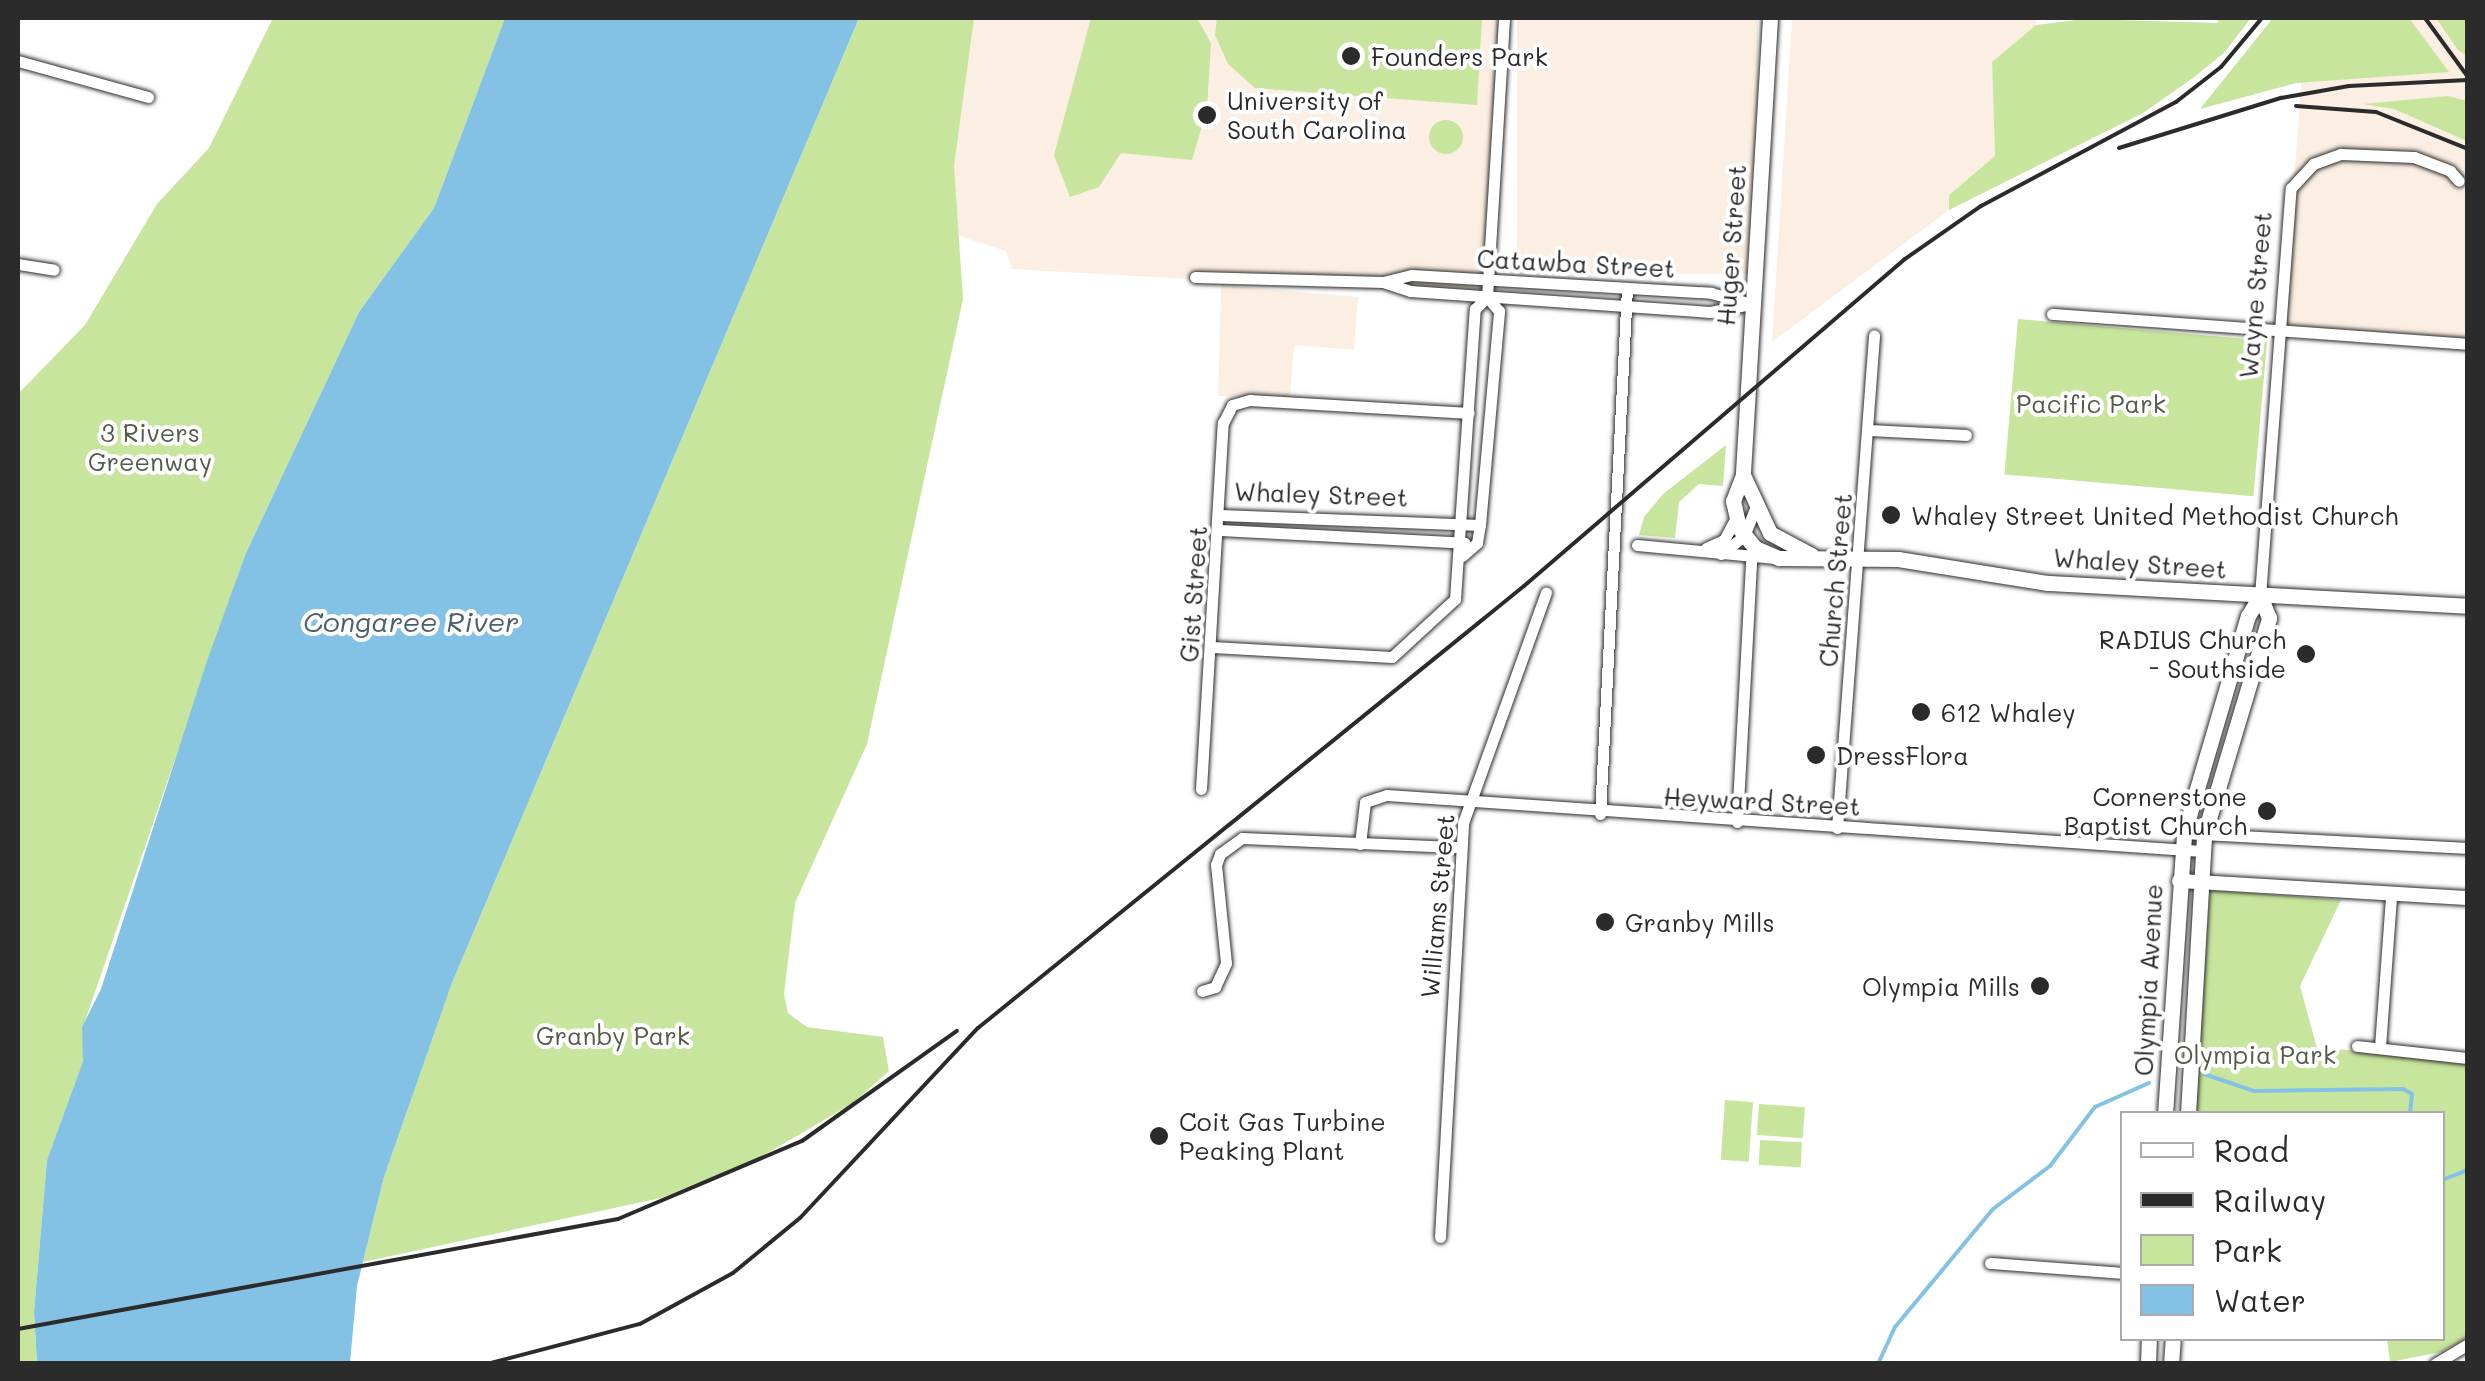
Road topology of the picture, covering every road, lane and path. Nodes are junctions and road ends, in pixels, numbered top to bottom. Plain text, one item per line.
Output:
1 (1504, 18) edge
2 (1770, 18) edge
3 (18, 61) edge
4 (148, 98) dead end
5 (2459, 182) dead end
6 (18, 266) edge
7 (54, 270) dead end
8 (1195, 278) dead end
9 (1488, 280) junction
10 (1383, 282) junction
11 (1627, 288) junction
12 (1488, 297) junction
13 (1752, 304) junction
14 (1626, 307) junction
15 (2052, 314) dead end
16 (2276, 332) junction
17 (1874, 335) dead end
18 (2468, 344) edge
19 (1469, 413) junction
20 (1870, 430) junction
21 (1966, 435) dead end
22 (1743, 475) junction
23 (1755, 509) junction
24 (1220, 515) junction
25 (1735, 519) junction
26 (1462, 524) junction
27 (1480, 525) junction
28 (1220, 530) junction
29 (1744, 536) junction
30 (1637, 545) dead end
31 (1706, 548) junction
32 (1462, 549) junction
33 (1721, 554) junction
34 (1811, 554) junction
35 (1860, 557) junction
36 (1779, 558) junction
37 (1751, 560) junction
38 (1546, 592) dead end
39 (2260, 596) junction
40 (2468, 606) edge
41 (1212, 646) junction
42 (1201, 789) dead end
43 (1468, 802) junction
44 (1600, 814) junction
45 (1737, 822) junction
46 (1837, 828) junction
47 (2183, 841) junction
48 (2203, 843) junction
49 (1360, 844) junction
50 (1461, 846) junction
51 (2468, 848) edge
52 (2179, 882) junction
53 (2200, 883) junction
54 (2391, 896) junction
55 (2468, 898) edge
56 (1202, 991) dead end
57 (2357, 1046) dead end
58 (2380, 1047) junction
59 (2468, 1058) edge
60 (2166, 1111) edge
61 (2188, 1111) edge
62 (1440, 1237) dead end
63 (1990, 1264) dead end
64 (2120, 1273) edge
65 (2468, 1344) edge
66 (2435, 1364) edge

1 - 9 street
2 - 13 main road, Huger Street
3 - 4 street
5 - 16 street, Wayne Street
6 - 7 street
8 - 10 street, Catawba Street
9 - 10 street, Catawba Street
9 - 11 street, Catawba Street
9 - 12 street
10 - 12 street, Catawba Street
11 - 13 street, Catawba Street
11 - 14 street
12 - 14 street, Catawba Street
12 - 19 street
12 - 27 street
13 - 14 street, Catawba Street
13 - 22 main road, Huger Street
14 - 44 street
15 - 16 street
16 - 18 street
16 - 39 street, Wayne Street
17 - 20 street, Church Street
19 - 24 street, Gist Street
19 - 26 street
20 - 21 street
20 - 35 street, Church Street
22 - 23 main road, Whaley Street
22 - 25 main road
23 - 29 street
23 - 34 main road, Whaley Street
24 - 26 street, Whaley Street
24 - 28 street, Gist Street
25 - 29 main road
25 - 31 street
26 - 27 street, Whaley Street
26 - 32 street
27 - 32 street
28 - 32 street, Whaley Street
28 - 41 street, Gist Street
29 - 33 street
29 - 36 main road
30 - 31 street, Whaley Street
31 - 33 street, Whaley Street
32 - 41 street
33 - 37 street, Whaley Street
34 - 35 main road, Whaley Street
34 - 36 main road, Whaley Street
35 - 39 main road, Whaley Street
35 - 46 street, Church Street
36 - 37 street, Whaley Street
37 - 45 street
38 - 43 street, Williams Street
39 - 40 main road, Whaley Street
39 - 47 main road, Wayne Street
39 - 48 main road, Wayne Street
41 - 42 street, Gist Street
43 - 44 street, Heyward Street
43 - 49 street, Heyward Street
43 - 50 street, Williams Street
44 - 45 street, Heyward Street
45 - 46 street, Heyward Street
46 - 47 street, Heyward Street
47 - 48 street, Heyward Street
47 - 52 main road, Olympia Avenue
48 - 51 street, Heyward Street
48 - 53 main road, Olympia Avenue
49 - 50 street
49 - 56 street
50 - 62 street, Williams Street
52 - 53 street
52 - 60 main road, Olympia Avenue
53 - 54 street
53 - 61 main road, Olympia Avenue
54 - 55 street
54 - 58 street
57 - 58 street
58 - 59 street
63 - 64 street
65 - 66 street

